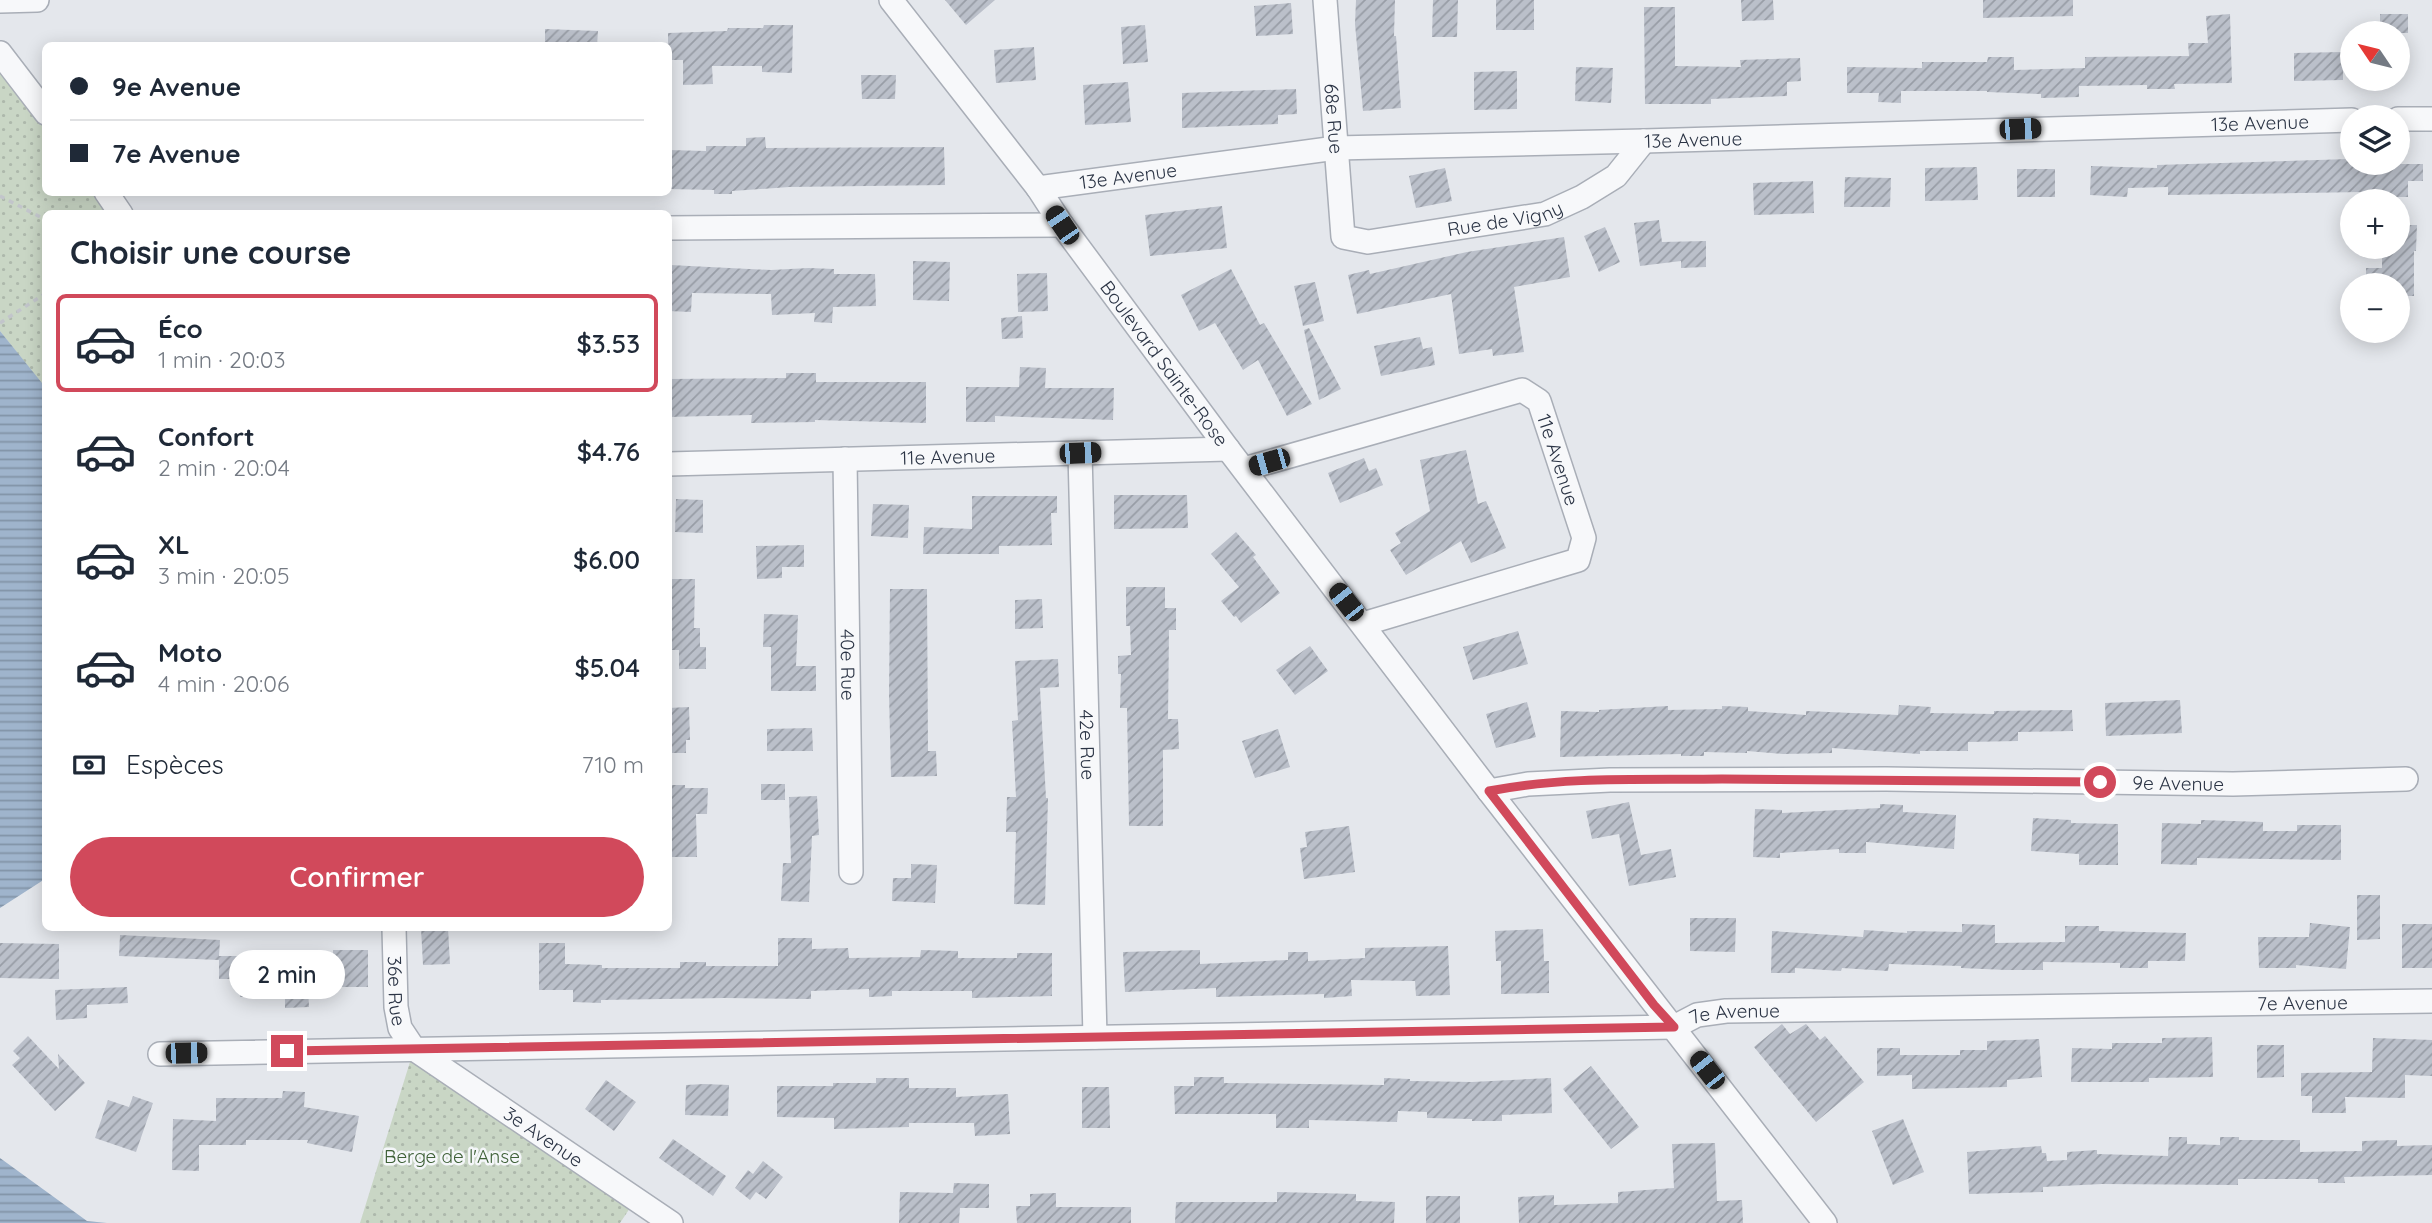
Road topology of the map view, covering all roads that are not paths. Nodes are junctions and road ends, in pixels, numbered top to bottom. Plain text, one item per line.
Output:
1 (37, 0) edge
2 (891, 0) edge
3 (1325, 0) edge
4 (0, 1) edge
5 (0, 53) edge
6 (42, 108) edge
7 (2410, 119) edge
8 (2432, 119) edge
9 (2340, 120) edge
10 (1644, 141) junction
11 (1336, 148) junction
12 (1038, 188) junction
13 (1062, 225) junction
14 (672, 228) edge
15 (1343, 237) joint
16 (1228, 449) junction
17 (1080, 453) junction
18 (845, 459) junction
19 (672, 464) edge
20 (1244, 469) junction
21 (1363, 624) junction
22 (2406, 779) dead end
23 (1489, 791) junction
24 (851, 872) dead end
25 (394, 931) edge
26 (2432, 1001) edge
27 (1674, 1027) junction
28 (1095, 1037) junction
29 (414, 1049) junction
30 (160, 1054) dead end
31 (671, 1223) edge
32 (1825, 1223) edge

1 - 4 street
2 - 12 street, Boulevard Sainte-Rose
3 - 11 street, 68e Rue
5 - 6 street
7 - 8 street
9 - 10 street, 13e Avenue
10 - 11 street, 13e Avenue
10 - 15 street, Rue de Vigny
11 - 12 street, 13e Avenue
11 - 15 street, 68e Rue
12 - 13 street, Boulevard Sainte-Rose
13 - 14 street
13 - 16 street, Boulevard Sainte-Rose
16 - 17 street, 11e Avenue
16 - 20 street, Boulevard Sainte-Rose
17 - 18 street, 11e Avenue
17 - 28 street, 42e Rue
18 - 19 street, 11e Avenue
18 - 24 street, 40e Rue
20 - 21 street, Boulevard Sainte-Rose
20 - 21 street, 11e Avenue
21 - 23 street, Boulevard Sainte-Rose
22 - 23 street, 9e Avenue
23 - 27 street, Boulevard Sainte-Rose
25 - 29 street, 36e Rue
26 - 27 street, 7e Avenue
27 - 28 street, 7e Avenue
27 - 32 street, Boulevard Sainte-Rose
28 - 29 street, 7e Avenue
29 - 30 street, 7e Avenue
29 - 31 street, 3e Avenue

